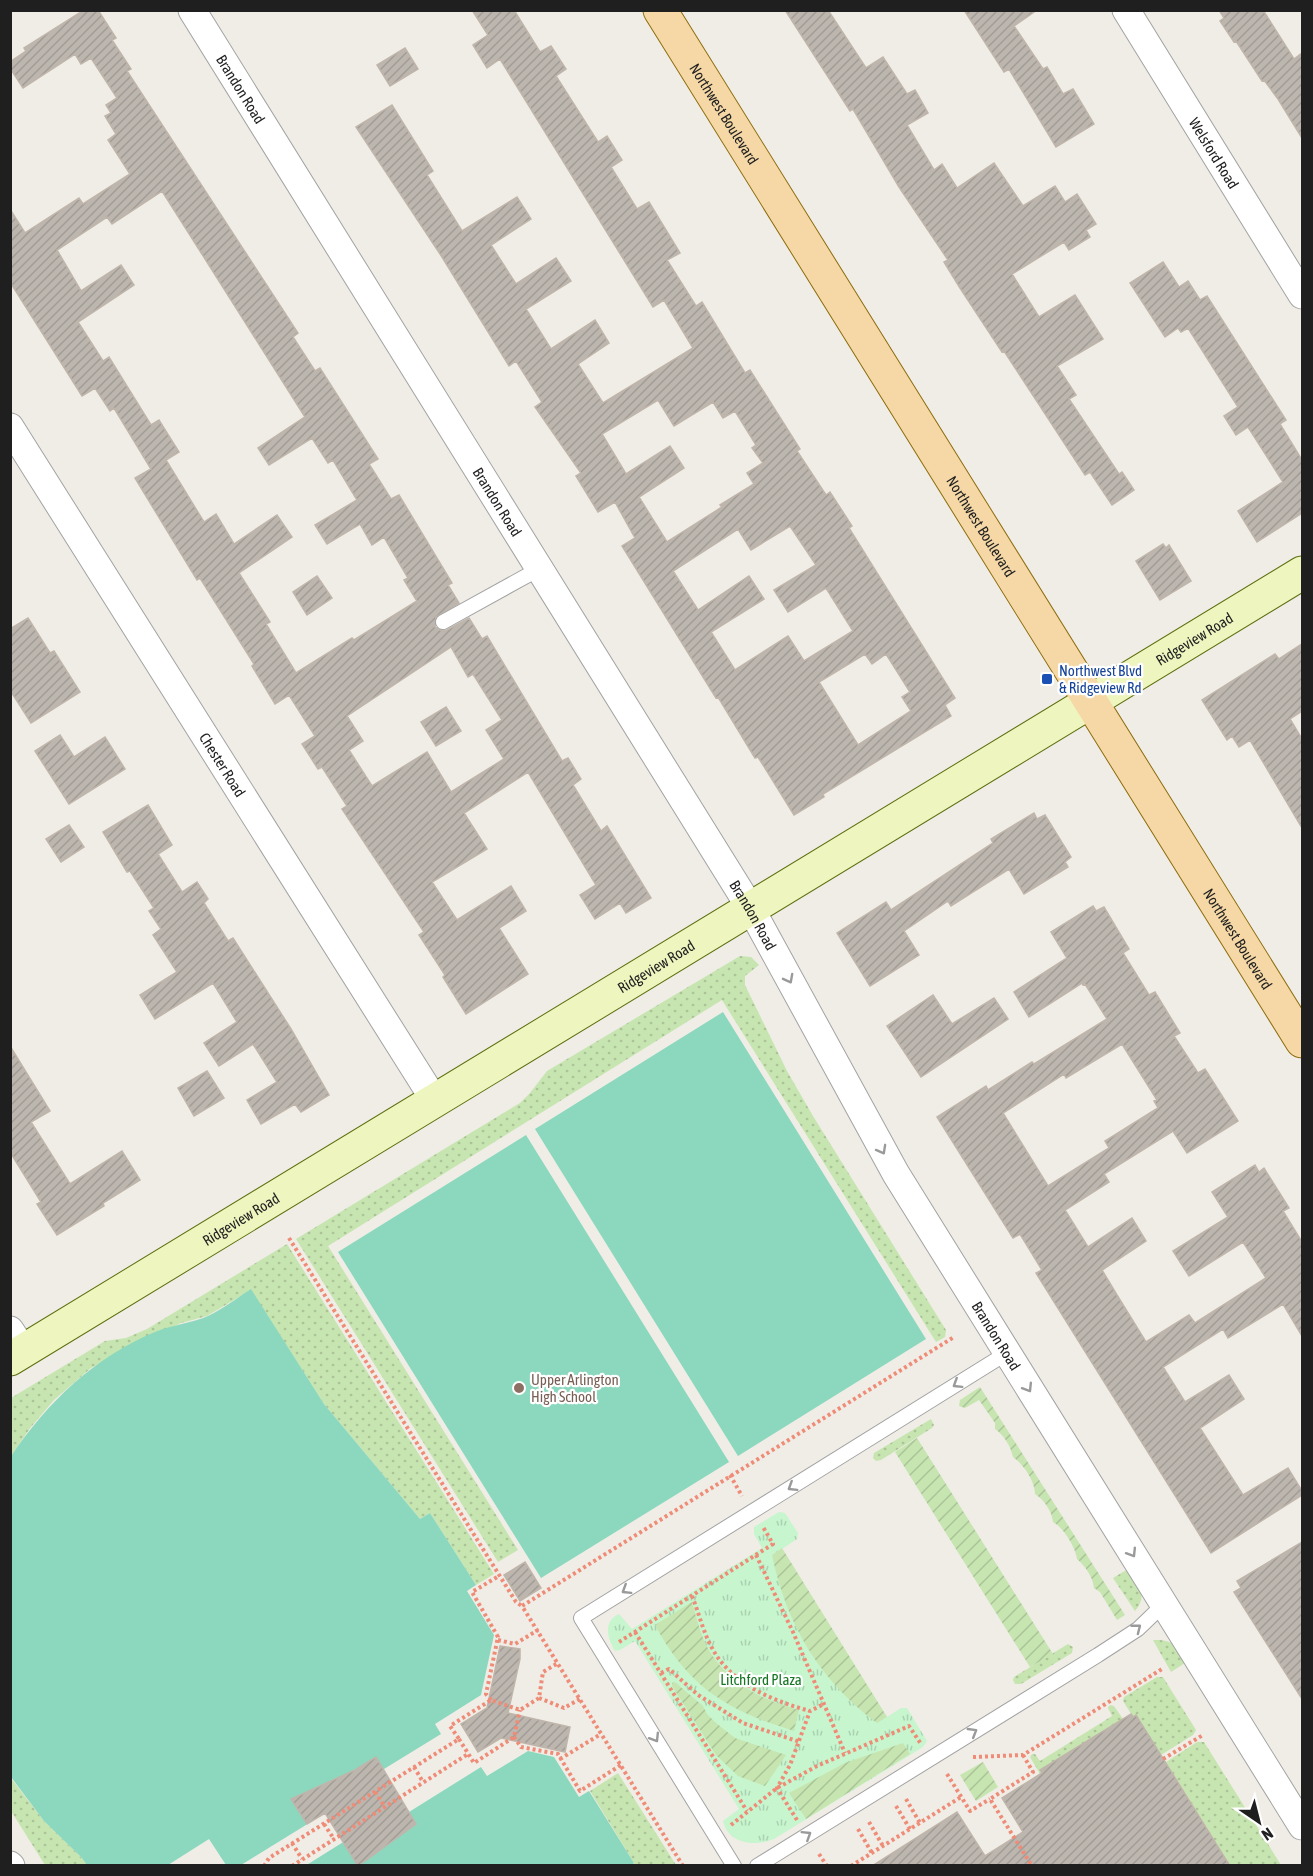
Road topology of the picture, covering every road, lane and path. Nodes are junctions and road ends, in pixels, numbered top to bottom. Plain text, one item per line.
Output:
1 (192, 10) edge
2 (660, 10) edge
3 (1126, 10) edge
4 (1302, 295) edge
5 (10, 427) edge
6 (539, 568) junction
7 (1302, 573) edge
8 (443, 622) dead end
9 (1091, 700) junction
10 (751, 909) junction
11 (1302, 1041) edge
12 (435, 1101) junction
13 (289, 1238) dead end
14 (15, 1347) edge
15 (1007, 1353) junction
16 (730, 1475) dead end
17 (743, 1497) dead end
18 (761, 1523) dead end
19 (756, 1555) junction
20 (500, 1575) junction
21 (692, 1596) junction
22 (1164, 1604) junction
23 (522, 1606) dead end
24 (538, 1630) dead end
25 (635, 1632) junction
26 (498, 1640) junction
27 (602, 1652) junction
28 (558, 1663) dead end
29 (1162, 1670) dead end
30 (661, 1673) junction
31 (539, 1698) junction
32 (580, 1699) dead end
33 (491, 1700) junction
34 (824, 1704) junction
35 (520, 1710) junction
36 (810, 1711) junction
37 (601, 1734) dead end
38 (1203, 1735) dead end
39 (514, 1737) junction
40 (459, 1739) junction
41 (800, 1742) junction
42 (923, 1747) dead end
43 (845, 1753) junction
44 (468, 1754) junction
45 (1023, 1755) junction
46 (560, 1759) junction
47 (1163, 1759) dead end
48 (966, 1762) dead end
49 (621, 1765) dead end
50 (414, 1767) junction
51 (956, 1768) dead end
52 (423, 1782) junction
53 (777, 1788) junction
54 (375, 1792) junction
55 (915, 1794) dead end
56 (961, 1797) junction
57 (906, 1799) junction
58 (990, 1799) junction
59 (896, 1806) junction
60 (385, 1807) junction
61 (747, 1811) junction
62 (887, 1811) dead end
63 (878, 1817) dead end
64 (869, 1822) junction
65 (799, 1823) dead end
66 (920, 1823) junction
67 (324, 1824) junction
68 (1302, 1826) edge
69 (858, 1829) junction
70 (910, 1829) junction
71 (848, 1835) dead end
72 (716, 1837) junction
73 (334, 1839) junction
74 (292, 1844) junction
75 (883, 1846) junction
76 (829, 1848) dead end
77 (872, 1853) junction
78 (819, 1854) junction
79 (302, 1859) junction
80 (809, 1860) dead end
81 (264, 1866) edge
82 (292, 1866) edge
83 (735, 1866) edge
84 (757, 1866) edge
85 (826, 1866) edge
86 (851, 1866) edge
87 (1032, 1866) edge

1 - 6 street, Brandon Road
2 - 9 main road, Northwest Boulevard
3 - 4 street, Welsford Road
5 - 12 street, Chester Road
6 - 8 lane
6 - 10 street, Brandon Road
7 - 9 street, Ridgeview Road
9 - 10 street, Ridgeview Road
9 - 11 main road, Northwest Boulevard
10 - 12 street, Ridgeview Road
10 -> 15 street, Brandon Road
12 - 14 street, Ridgeview Road
13 - 20 path
15 -> 22 street, Brandon Road
15 -> 27 lane
16 - 17 path
18 - 19 path
19 - 21 path
19 - 34 path
20 - 23 path
20 - 26 path
21 - 25 path
21 - 36 path
22 - 68 street, Brandon Road
84 -> 22 lane
24 - 26 path
25 - 27 path
25 - 30 path
26 - 33 path
27 -> 72 lane
28 - 31 path
29 - 45 path
30 - 41 path
30 - 61 path
31 - 32 path
31 - 35 path
33 - 35 path
33 - 40 path
34 - 36 path
34 - 43 path
35 - 39 path
36 - 41 path
37 - 46 path
38 - 47 path
39 - 44 path
39 - 46 path
40 - 44 path
40 - 50 path
41 - 53 path
42 - 43 path
43 - 53 path
44 - 52 path
45 - 48 path
45 - 58 path
46 - 49 path
50 - 52 path
50 - 54 path
51 - 56 path
52 - 60 path
53 - 61 path
53 - 65 path
54 - 60 path
54 - 67 path
55 - 57 path
56 - 58 path
56 - 66 path
57 - 59 path
57 - 66 path
58 - 87 path
59 - 62 path
59 - 70 path
60 - 73 path
61 - 72 path
63 - 64 path
64 - 69 path
64 - 75 path
66 - 70 path
67 - 73 path
67 - 74 path
69 - 71 path
69 - 77 path
70 - 75 path
72 - 83 lane
73 - 79 path
74 - 79 path
74 - 81 path
75 - 77 path
76 - 78 path
77 - 86 path
78 - 80 path
78 - 85 path
79 - 82 path

